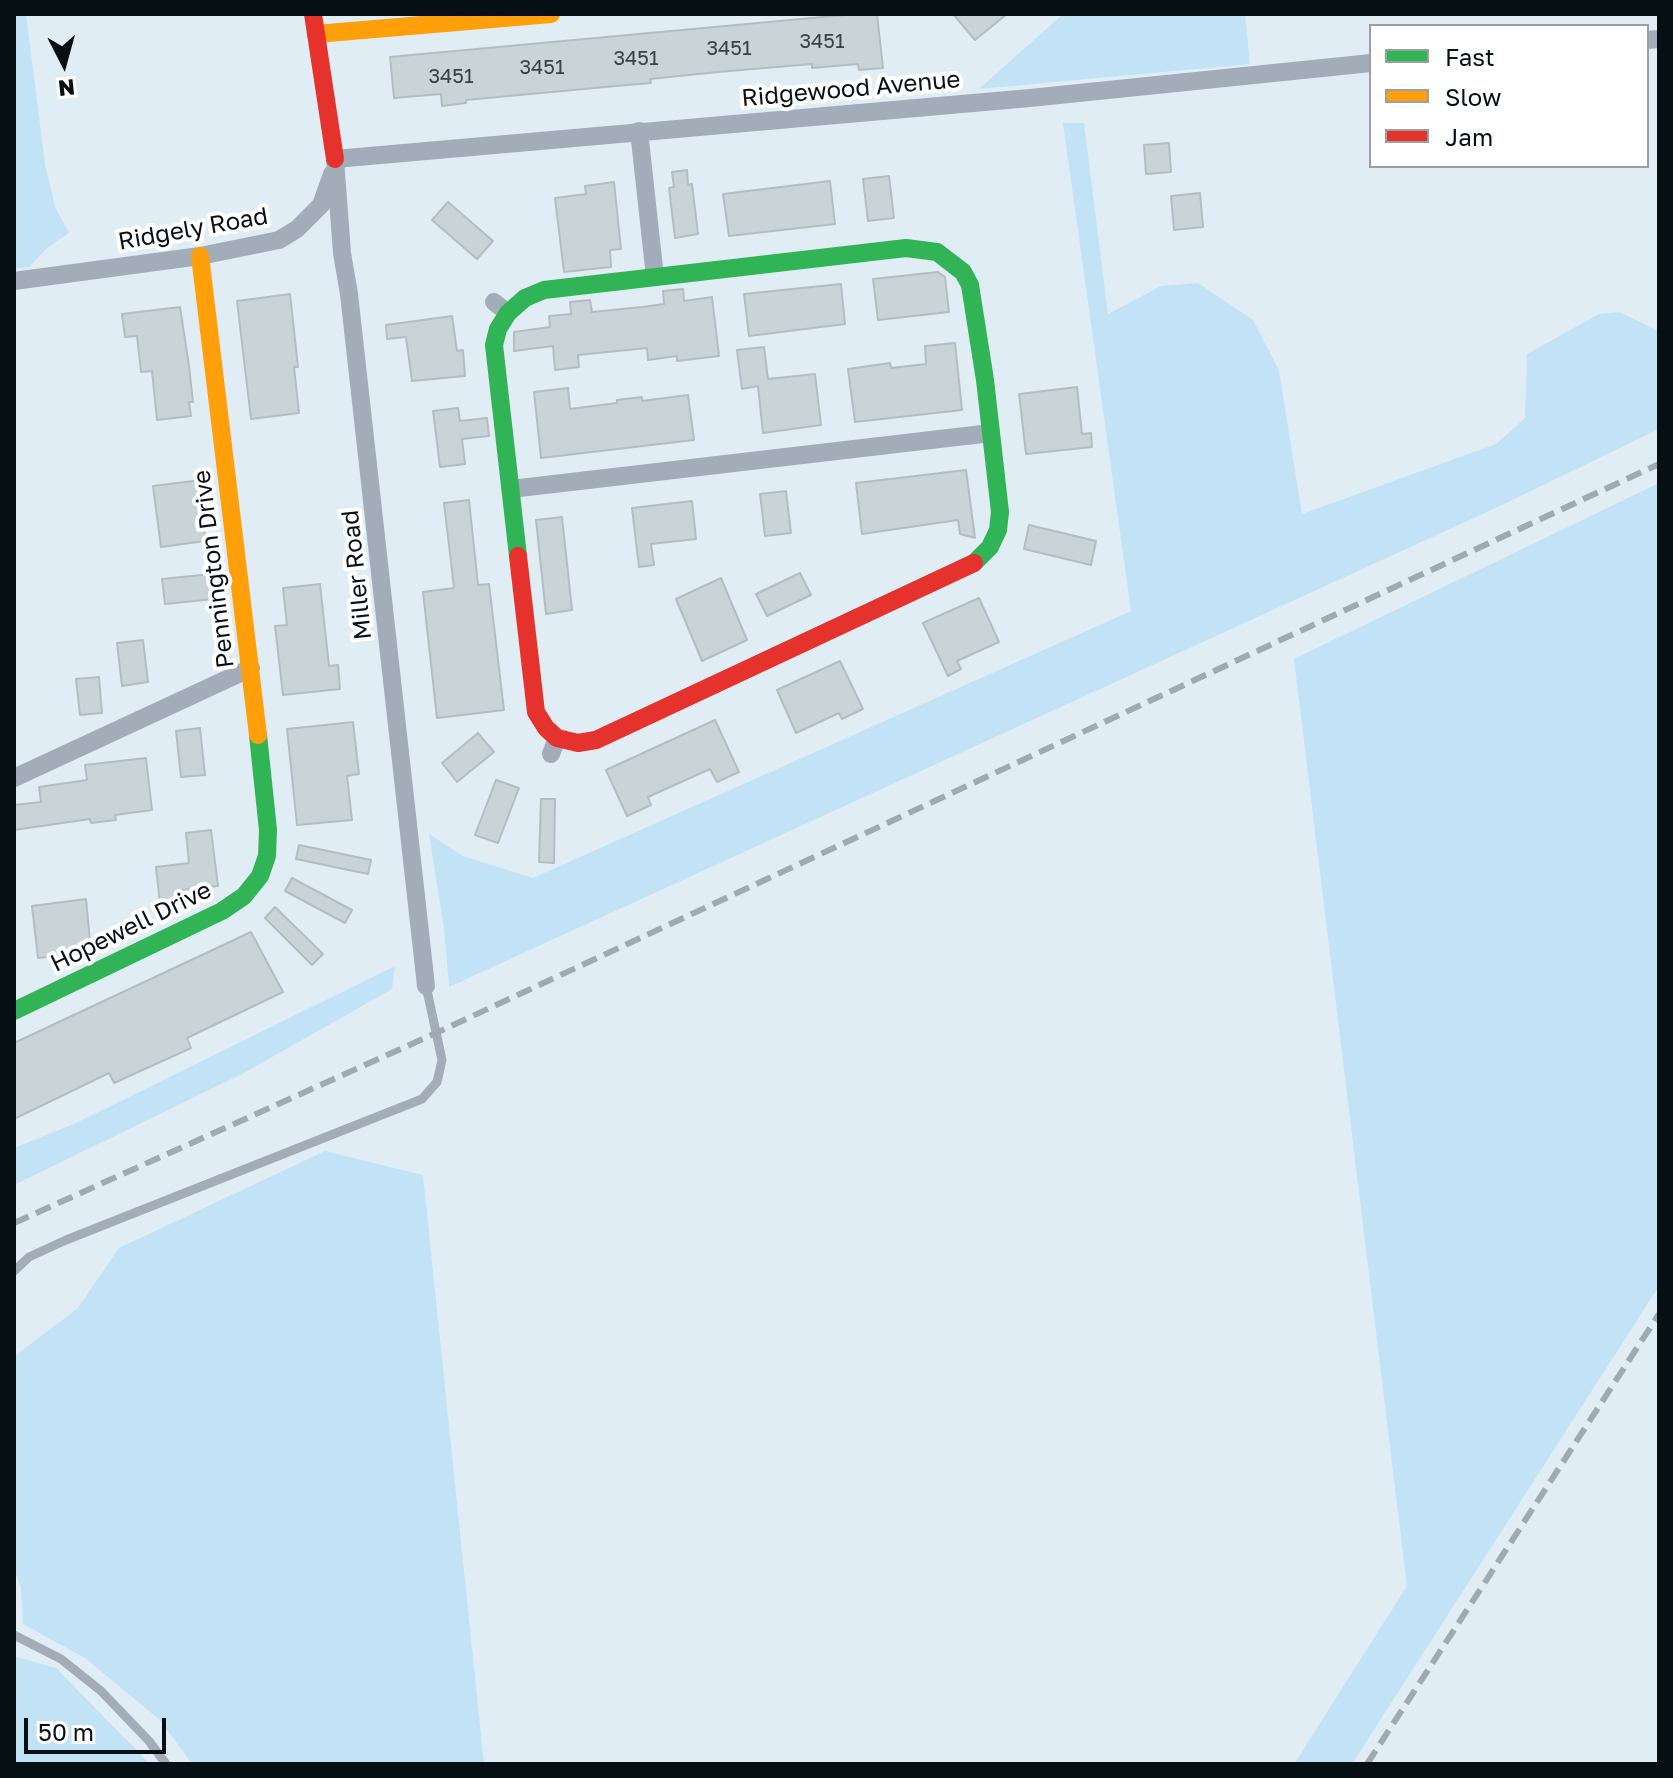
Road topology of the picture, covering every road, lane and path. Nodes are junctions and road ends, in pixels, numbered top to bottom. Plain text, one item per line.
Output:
1 (313, 14) edge
2 (551, 14) edge
3 (464, 18) edge
4 (316, 34) junction
5 (1369, 63) edge
6 (639, 131) junction
7 (335, 159) junction
8 (200, 256) junction
9 (655, 277) junction
10 (14, 281) edge
11 (991, 433) junction
12 (511, 489) junction
13 (251, 668) junction
14 (14, 778) edge
15 (260, 876) joint
16 (426, 986) joint
17 (14, 1011) edge
18 (14, 1271) edge
19 (14, 1635) edge
20 (166, 1764) edge

1 - 4 street
2 - 3 street
3 - 4 street
4 - 7 street
5 - 6 street, Ridgewood Avenue
6 - 7 street, Ridgewood Avenue
6 - 9 street
7 - 8 street, Ridgely Road
7 - 16 street, Miller Road
8 - 10 street, Ridgely Road
8 - 13 street, Pennington Drive
9 - 11 street
9 - 12 street
11 - 12 street
11 - 12 street
13 - 14 street
13 - 15 street, Pennington Drive
15 - 17 street, Hopewell Drive
16 - 18 lane
19 - 20 lane

